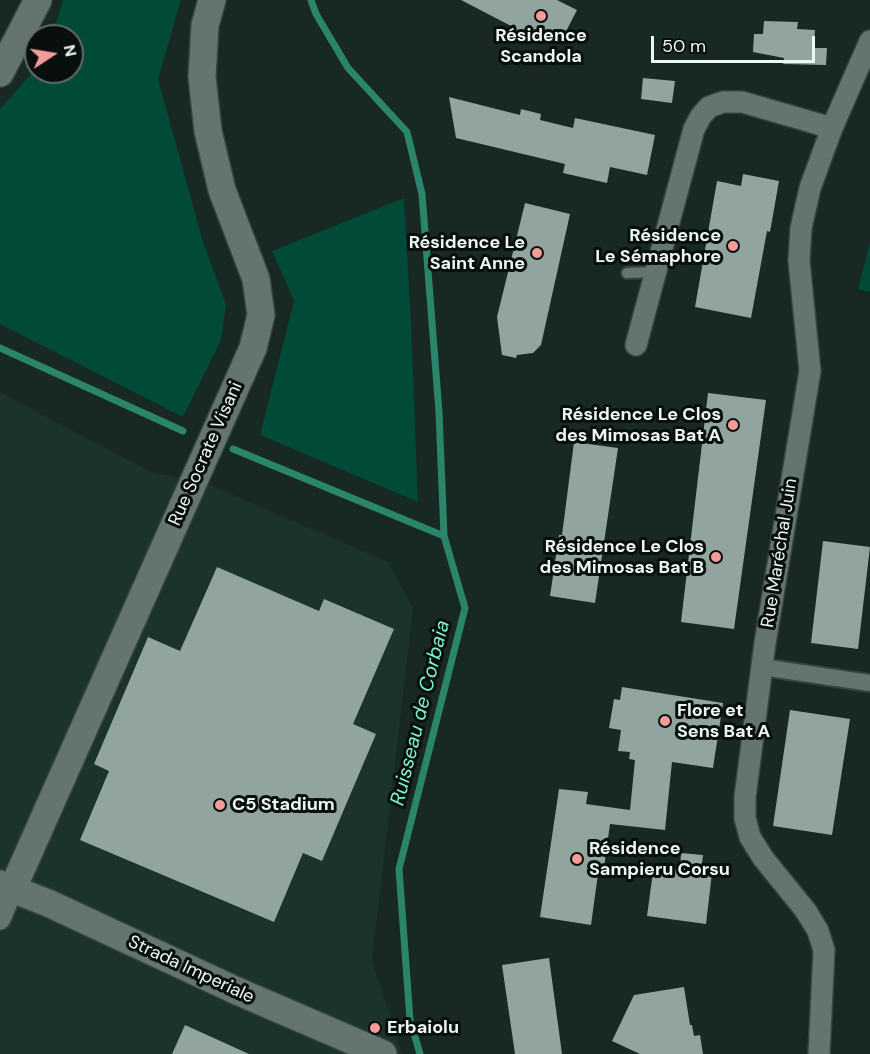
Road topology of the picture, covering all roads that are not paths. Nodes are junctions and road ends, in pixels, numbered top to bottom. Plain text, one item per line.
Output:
1 (38, 0) edge
2 (212, 0) edge
3 (870, 41) edge
4 (0, 73) edge
5 (832, 128) junction
6 (656, 272) junction
7 (627, 273) dead end
8 (636, 345) dead end
9 (762, 667) junction
10 (870, 682) edge
11 (7, 886) edge
12 (0, 920) edge
13 (383, 1054) edge
14 (819, 1054) edge

1 - 4 street
2 - 11 street, Rue Socrate Visani
3 - 5 street, Rue Maréchal Juin
5 - 6 street
5 - 9 street, Rue Maréchal Juin
6 - 7 lane
6 - 8 street
9 - 10 street
9 - 14 street, Rue Maréchal Juin
11 - 12 street
11 - 13 street, Strada Imperiale

